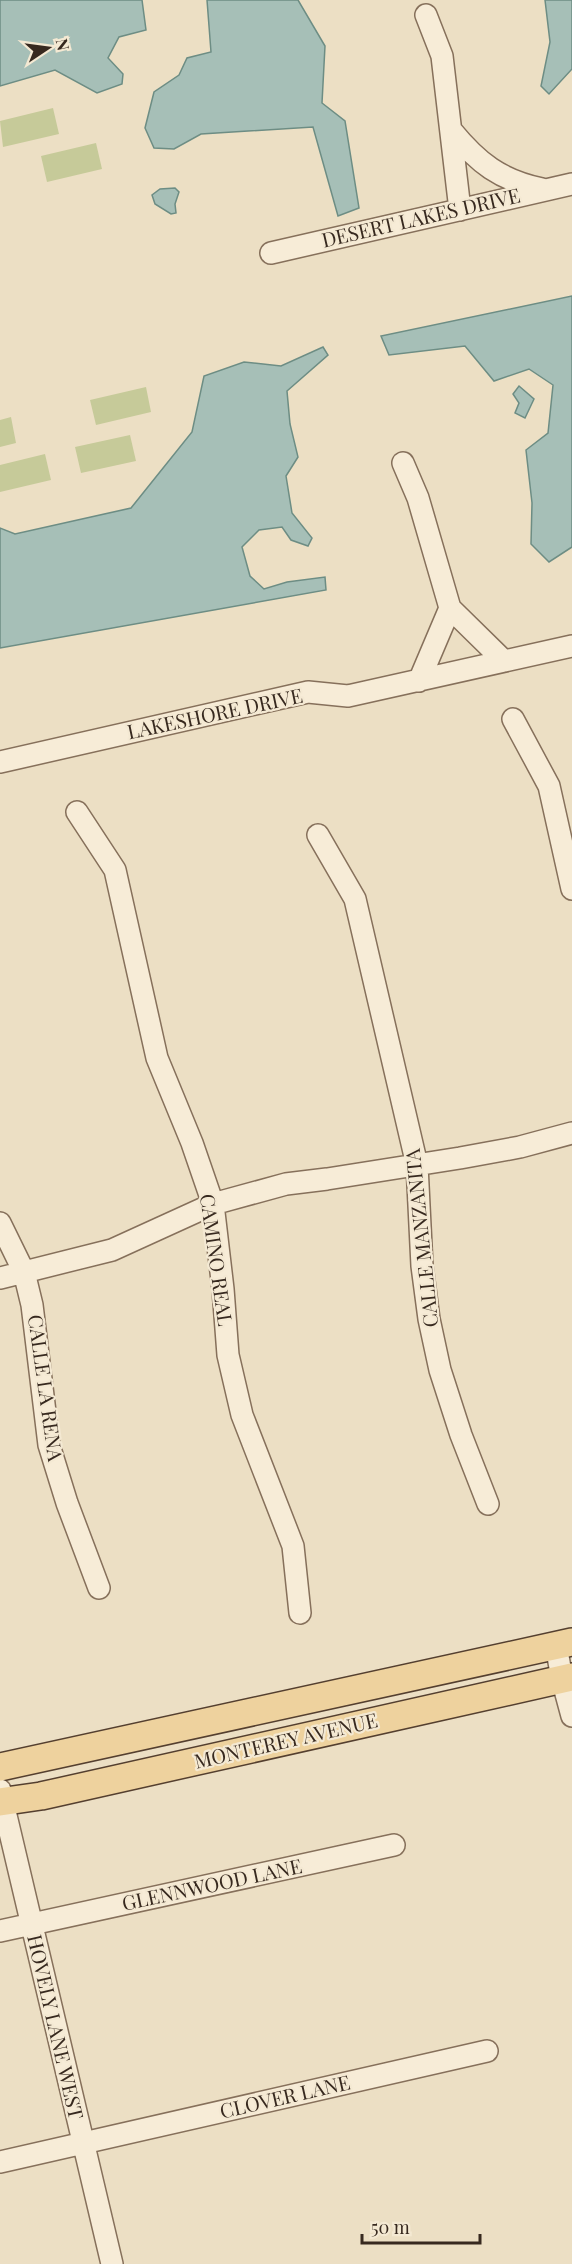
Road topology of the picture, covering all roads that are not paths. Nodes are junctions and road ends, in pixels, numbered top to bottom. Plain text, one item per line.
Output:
1 (426, 15) dead end
2 (451, 130) junction
3 (572, 184) edge
4 (546, 190) junction
5 (459, 210) junction
6 (271, 253) dead end
7 (404, 463) dead end
8 (450, 608) junction
9 (572, 646) edge
10 (504, 661) junction
11 (419, 681) junction
12 (513, 720) dead end
13 (0, 762) edge
14 (77, 812) dead end
15 (318, 835) dead end
16 (572, 889) edge
17 (572, 1133) edge
18 (417, 1165) junction
19 (213, 1204) junction
20 (0, 1223) edge
21 (24, 1272) junction
22 (0, 1278) edge
23 (488, 1504) dead end
24 (99, 1588) dead end
25 (300, 1613) dead end
26 (564, 1643) edge
27 (567, 1678) edge
28 (572, 1716) edge
29 (0, 1767) edge
30 (1, 1798) edge
31 (394, 1845) dead end
32 (31, 1924) junction
33 (0, 1931) edge
34 (487, 2051) dead end
35 (83, 2144) junction
36 (0, 2162) edge
37 (112, 2264) edge

1 - 2 street
2 - 4 street
2 - 5 street
3 - 4 street, DESERT LAKES DRIVE
4 - 5 street, DESERT LAKES DRIVE
5 - 6 street, DESERT LAKES DRIVE
7 - 8 street
8 - 10 street
8 - 11 street
9 - 10 street, LAKESHORE DRIVE
10 - 11 street, LAKESHORE DRIVE
11 - 13 street, LAKESHORE DRIVE
12 - 16 street
14 - 19 street, CAMINO REAL
15 - 18 street, CALLE MANZANITA
17 - 18 street
18 - 19 street
18 - 23 street, CALLE MANZANITA
19 - 21 street
19 - 25 street, CAMINO REAL
20 - 21 street, CALLE LA RENA
21 - 22 street
21 - 24 street, CALLE LA RENA
26 - 27 street
26 - 29 main road, MONTEREY AVENUE
27 - 28 street
27 - 30 main road, MONTEREY AVENUE
30 - 32 street, HOVELY LANE WEST
31 - 32 street, GLENNWOOD LANE
32 - 33 street, GLENNWOOD LANE
32 - 35 street, HOVELY LANE WEST
34 - 35 street, CLOVER LANE
35 - 36 street, CLOVER LANE
35 - 37 street, HOVELY LANE WEST

